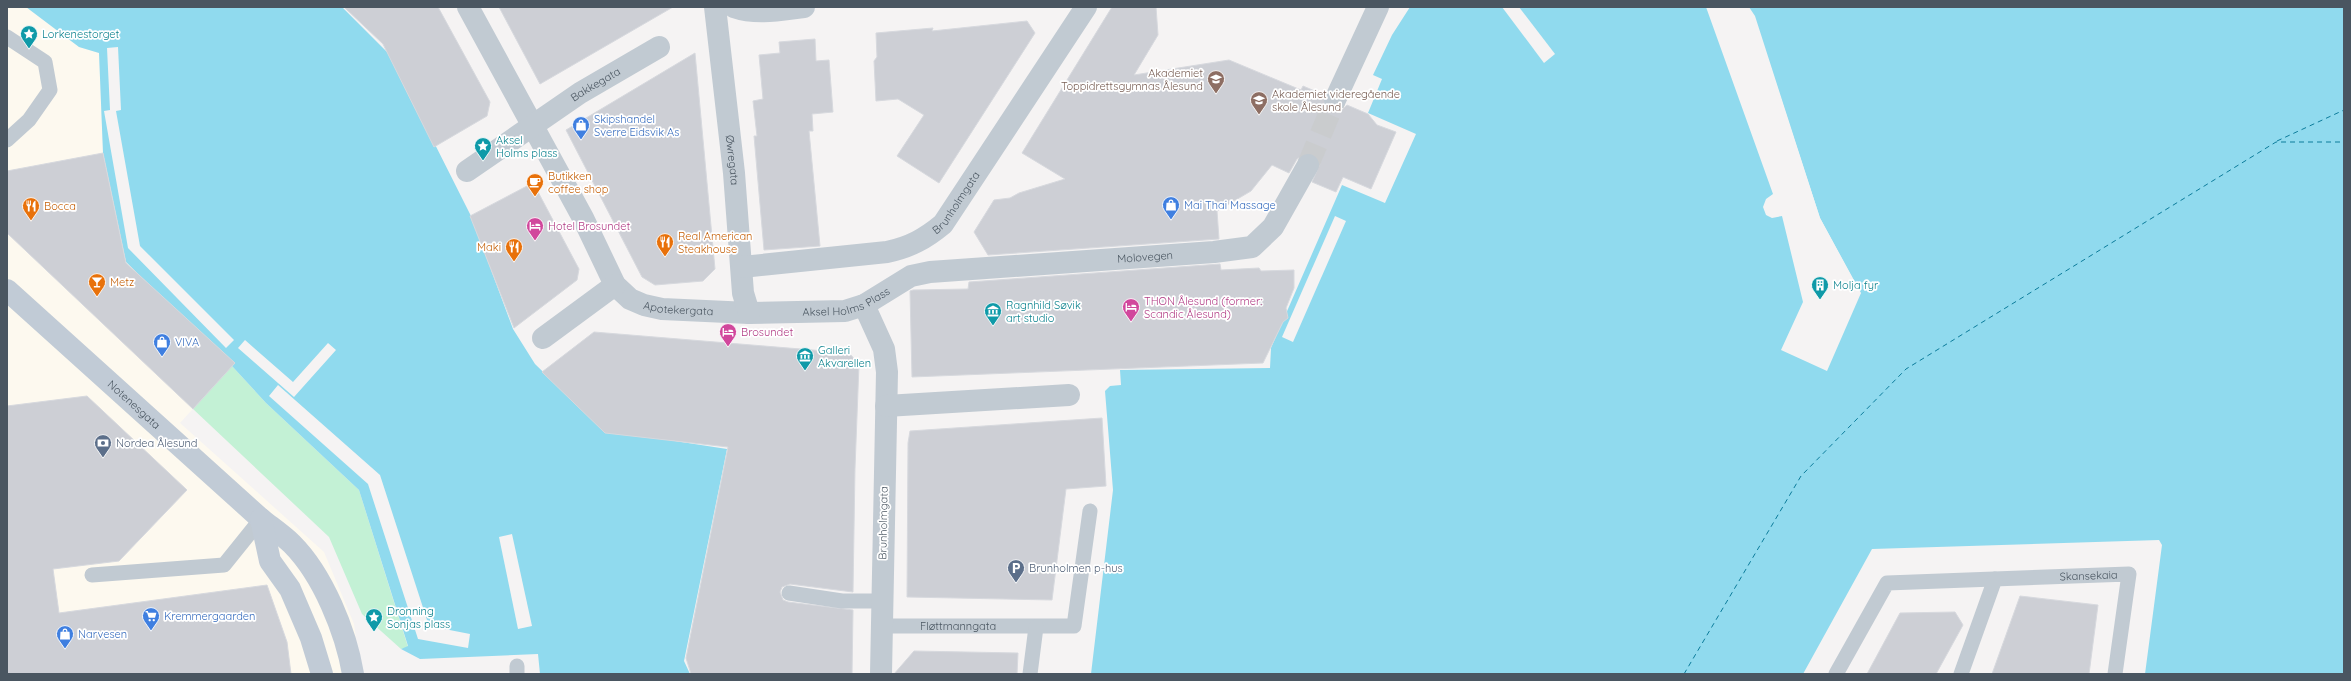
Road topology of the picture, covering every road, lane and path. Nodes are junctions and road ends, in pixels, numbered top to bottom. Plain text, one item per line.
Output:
1 (468, 7) edge
2 (715, 7) edge
3 (734, 7) edge
4 (804, 7) edge
5 (1086, 7) edge
6 (1378, 7) edge
7 (7, 37) edge
8 (659, 47) dead end
9 (1335, 100) tunnel mouth
10 (533, 125) junction
11 (7, 140) edge
12 (1308, 165) tunnel mouth
13 (467, 171) dead end
14 (742, 267) junction
15 (938, 271) joint
16 (616, 285) junction
17 (7, 290) edge
18 (864, 305) junction
19 (749, 313) junction
20 (543, 338) dead end
21 (1069, 395) dead end
22 (886, 406) junction
23 (1090, 511) dead end
24 (261, 519) junction
25 (92, 575) dead end
26 (1995, 579) junction
27 (789, 593) dead end
28 (882, 601) junction
29 (881, 626) junction
30 (1036, 627) junction
31 (322, 674) edge
32 (353, 674) edge
33 (881, 674) edge
34 (1030, 674) edge
35 (1836, 674) edge
36 (1961, 674) edge
37 (2115, 674) edge

1 - 10 street, Apotekergata
2 - 14 street, Øwregata
3 - 4 street
5 - 14 street, Brunholmgata
6 - 9 street
7 - 11 lane
8 - 10 street, Bakkegata
10 - 13 street
10 - 16 street, Apotekergata
12 - 15 street, Molovegen
14 - 19 street, Øwregata
15 - 18 street, Aksel Holms Plass
16 - 19 street, Apotekergata
16 - 20 street
17 - 24 street, Notenesgata
18 - 19 street, Aksel Holms Plass
18 - 22 street, Brunholmgata
21 - 22 street
22 - 28 street, Brunholmgata
23 - 30 lane, Fløttmanngata
24 - 25 lane
24 - 31 street
24 - 32 street, Notenesgata
26 - 35 lane, Skansekaia
26 - 36 lane
26 - 37 lane, Skansekaia
27 - 28 lane
28 - 29 street, Brunholmgata
29 - 30 lane, Fløttmanngata
29 - 33 street, Brunholmgata
30 - 34 lane

